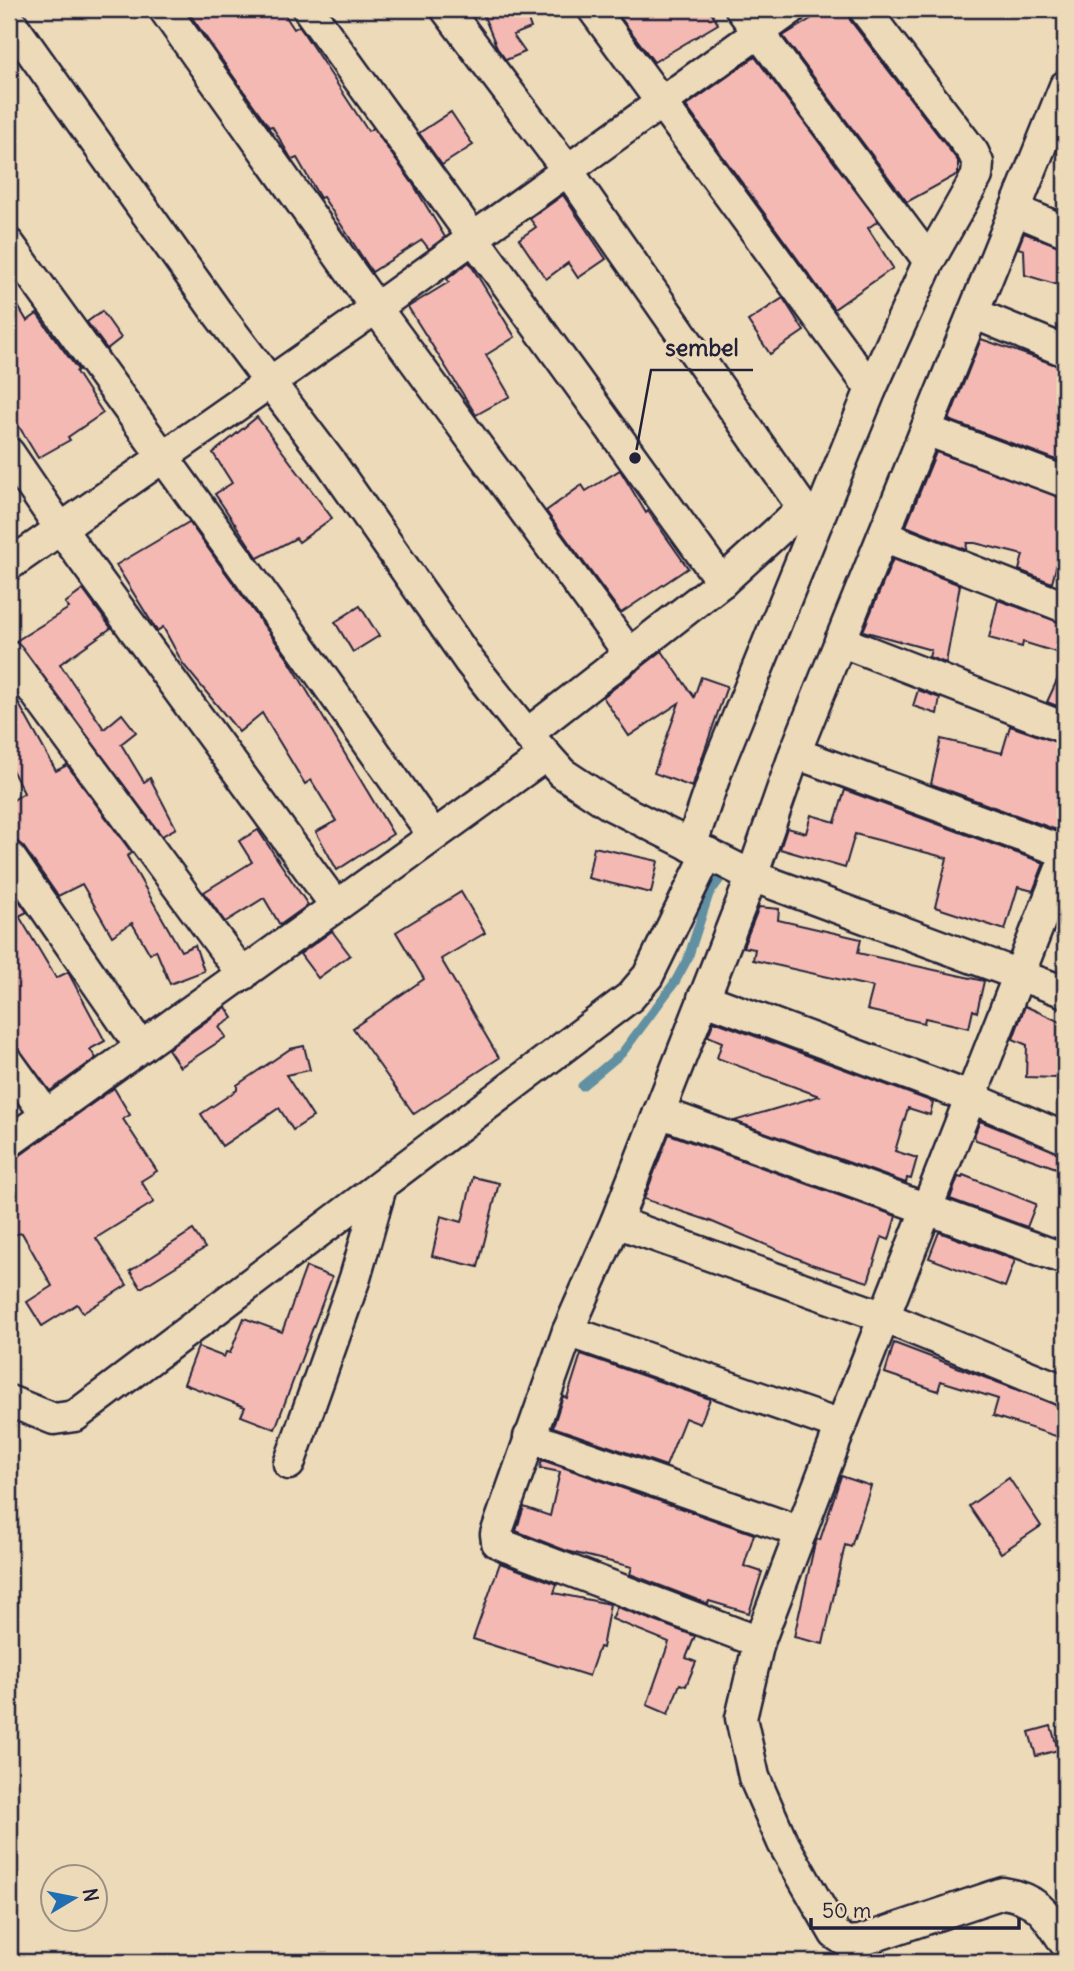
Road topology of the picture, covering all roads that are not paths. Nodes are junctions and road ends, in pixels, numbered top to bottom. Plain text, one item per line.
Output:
1 (164, 9) edge
2 (308, 9) edge
3 (446, 9) edge
4 (593, 9) edge
5 (791, 9) edge
6 (864, 9) edge
7 (9, 20) edge
8 (750, 20) edge
9 (1063, 97) edge
10 (662, 103) junction
11 (568, 171) junction
12 (1015, 210) junction
13 (1065, 231) edge
14 (472, 239) junction
15 (9, 244) edge
16 (929, 261) junction
17 (376, 308) junction
18 (973, 313) junction
19 (1065, 351) edge
20 (272, 383) junction
21 (871, 389) junction
22 (926, 430) junction
23 (9, 453) edge
24 (163, 458) junction
25 (1065, 482) edge
26 (811, 514) junction
27 (60, 528) junction
28 (883, 536) junction
29 (9, 565) edge
30 (722, 582) junction
31 (1065, 607) edge
32 (841, 641) junction
33 (630, 655) junction
34 (9, 657) edge
35 (1065, 728) edge
36 (536, 744) junction
37 (795, 753) junction
38 (433, 835) junction
39 (699, 850) junction
40 (1065, 852) edge
41 (9, 856) edge
42 (1065, 859) edge
43 (752, 876) junction
44 (336, 905) junction
45 (243, 975) junction
46 (1019, 977) junction
47 (1065, 992) edge
48 (704, 998) junction
49 (141, 1047) junction
50 (9, 1063) edge
51 (972, 1098) junction
52 (659, 1112) junction
53 (47, 1116) junction
54 (1065, 1138) edge
55 (9, 1143) edge
56 (381, 1187) junction
57 (927, 1207) junction
58 (616, 1222) junction
59 (1065, 1259) edge
60 (884, 1317) junction
61 (568, 1331) junction
62 (1062, 1380) edge
63 (9, 1401) edge
64 (841, 1426) junction
65 (528, 1437) junction
66 (289, 1464) dead end
67 (801, 1532) junction
68 (759, 1642) junction
69 (1065, 1943) edge

1 - 17 street
2 - 14 street
3 - 11 street
4 - 10 street
5 - 8 street
6 - 16 street
7 - 20 street
8 - 10 street
8 - 16 street
9 - 12 street
10 - 11 street
10 - 21 street
11 - 14 street
11 - 26 street
12 - 13 street
12 - 18 street
14 - 17 street
14 - 30 street
15 - 24 street
16 - 21 street
17 - 20 street
17 - 33 street
18 - 19 street
18 - 22 street
20 - 24 street
20 - 36 street
21 - 26 street
22 - 25 street
22 - 28 street
23 - 27 street
24 - 27 street
24 - 38 street
26 - 30 street
26 - 39 street
27 - 29 street
27 - 44 street
28 - 31 street
28 - 32 street
30 - 33 street
32 - 35 street
32 - 37 street
33 - 36 street
34 - 45 street
36 - 38 street
36 - 39 street
37 - 40 street
37 - 43 street
38 - 44 street
39 - 43 street
39 - 56 street
41 - 49 street
42 - 46 street
43 - 46 street
43 - 48 street
44 - 45 street
45 - 49 street
46 - 47 street
46 - 51 street
48 - 51 street
48 - 52 street
49 - 53 street
50 - 53 street
51 - 54 street
51 - 57 street
52 - 57 street
52 - 58 street
53 - 55 street
56 - 63 street
56 - 66 street
57 - 59 street
57 - 60 street
58 - 60 street
58 - 61 street
60 - 62 street
60 - 64 street
61 - 64 street
61 - 65 street
64 - 67 street
65 - 67 street
65 - 68 street
67 - 68 street
68 - 69 street

